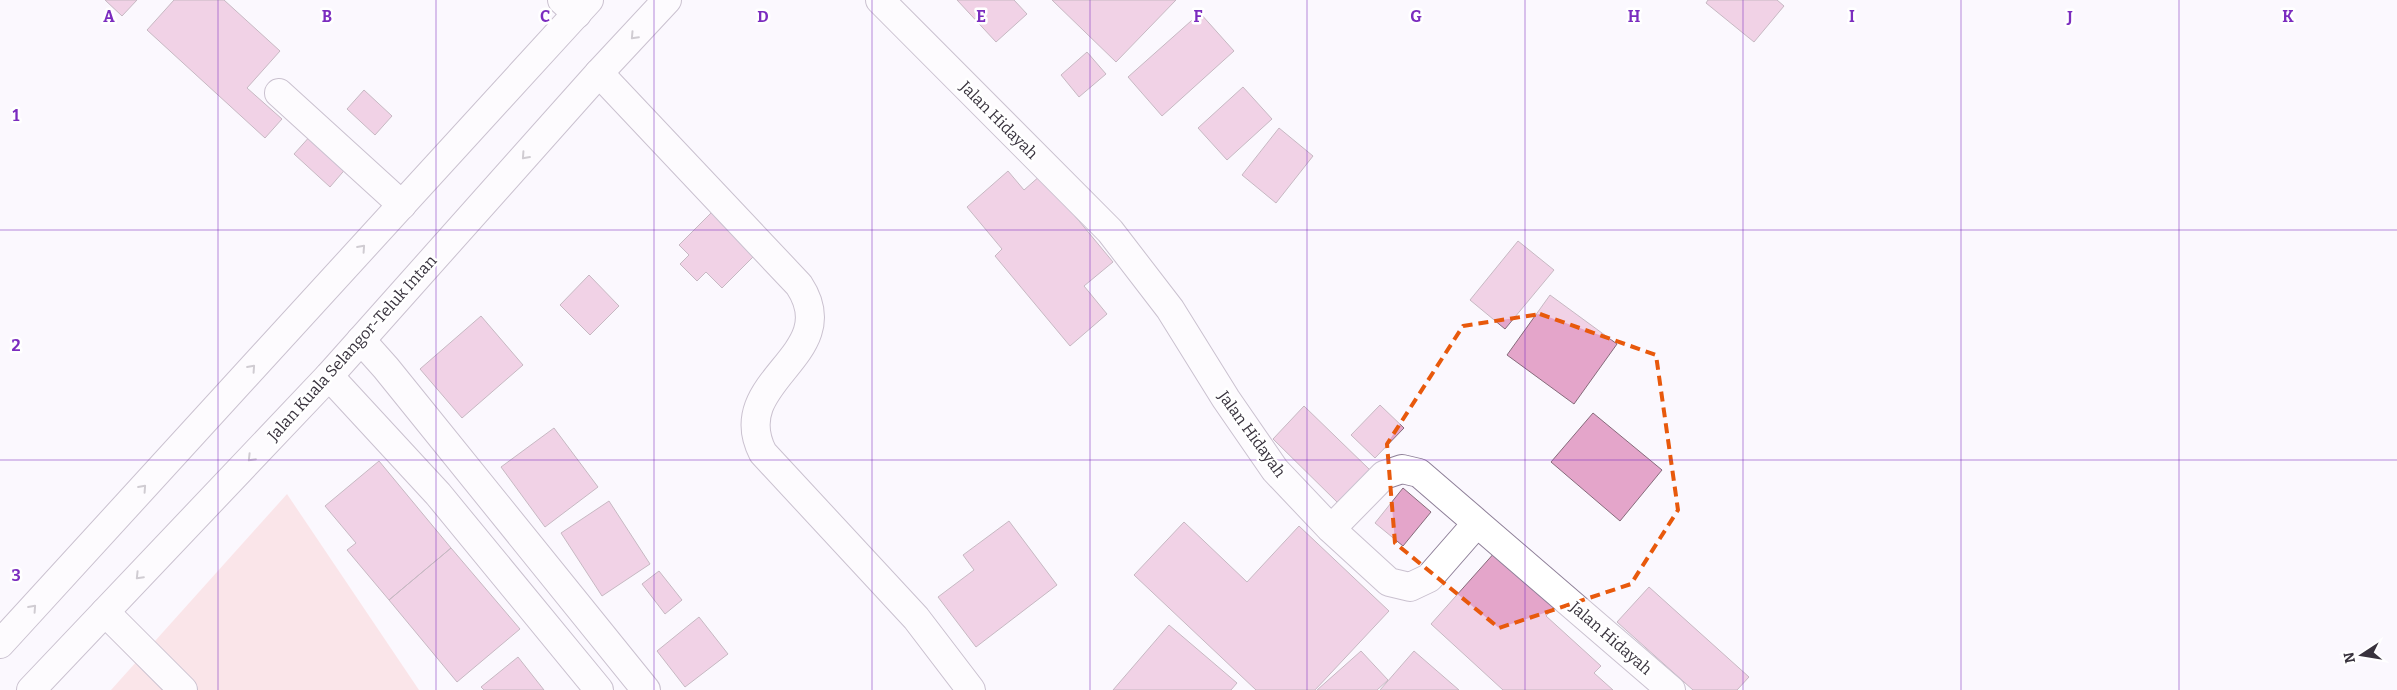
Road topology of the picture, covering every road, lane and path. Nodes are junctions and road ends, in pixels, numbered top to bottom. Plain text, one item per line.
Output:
1 (667, 0) edge
2 (880, 0) edge
3 (576, 5) edge
4 (600, 73) junction
5 (279, 93) dead end
6 (402, 205) junction
7 (361, 340) junction
8 (329, 376) junction
9 (1477, 522) junction
10 (1331, 529) junction
11 (105, 612) junction
12 (0, 644) edge
13 (31, 690) edge
14 (183, 690) edge
15 (599, 690) edge
16 (646, 690) edge
17 (971, 690) edge
18 (1671, 690) edge

1 -> 4 main road, Jalan Kuala Selangor-Teluk Intan
2 - 10 main road, Jalan Hidayah
3 - 6 main road
4 -> 7 main road, Jalan Kuala Selangor-Teluk Intan
4 - 17 main road
5 - 6 main road
12 -> 6 main road
7 - 8 main road, Jalan Kuala Selangor-Teluk Intan
7 - 16 main road
8 -> 11 main road, Jalan Kuala Selangor-Teluk Intan
8 - 15 main road
9 - 10 main road
9 - 10 main road, Jalan Hidayah
9 - 18 main road, Jalan Hidayah
11 - 13 main road, Jalan Kuala Selangor-Teluk Intan
11 - 14 main road

